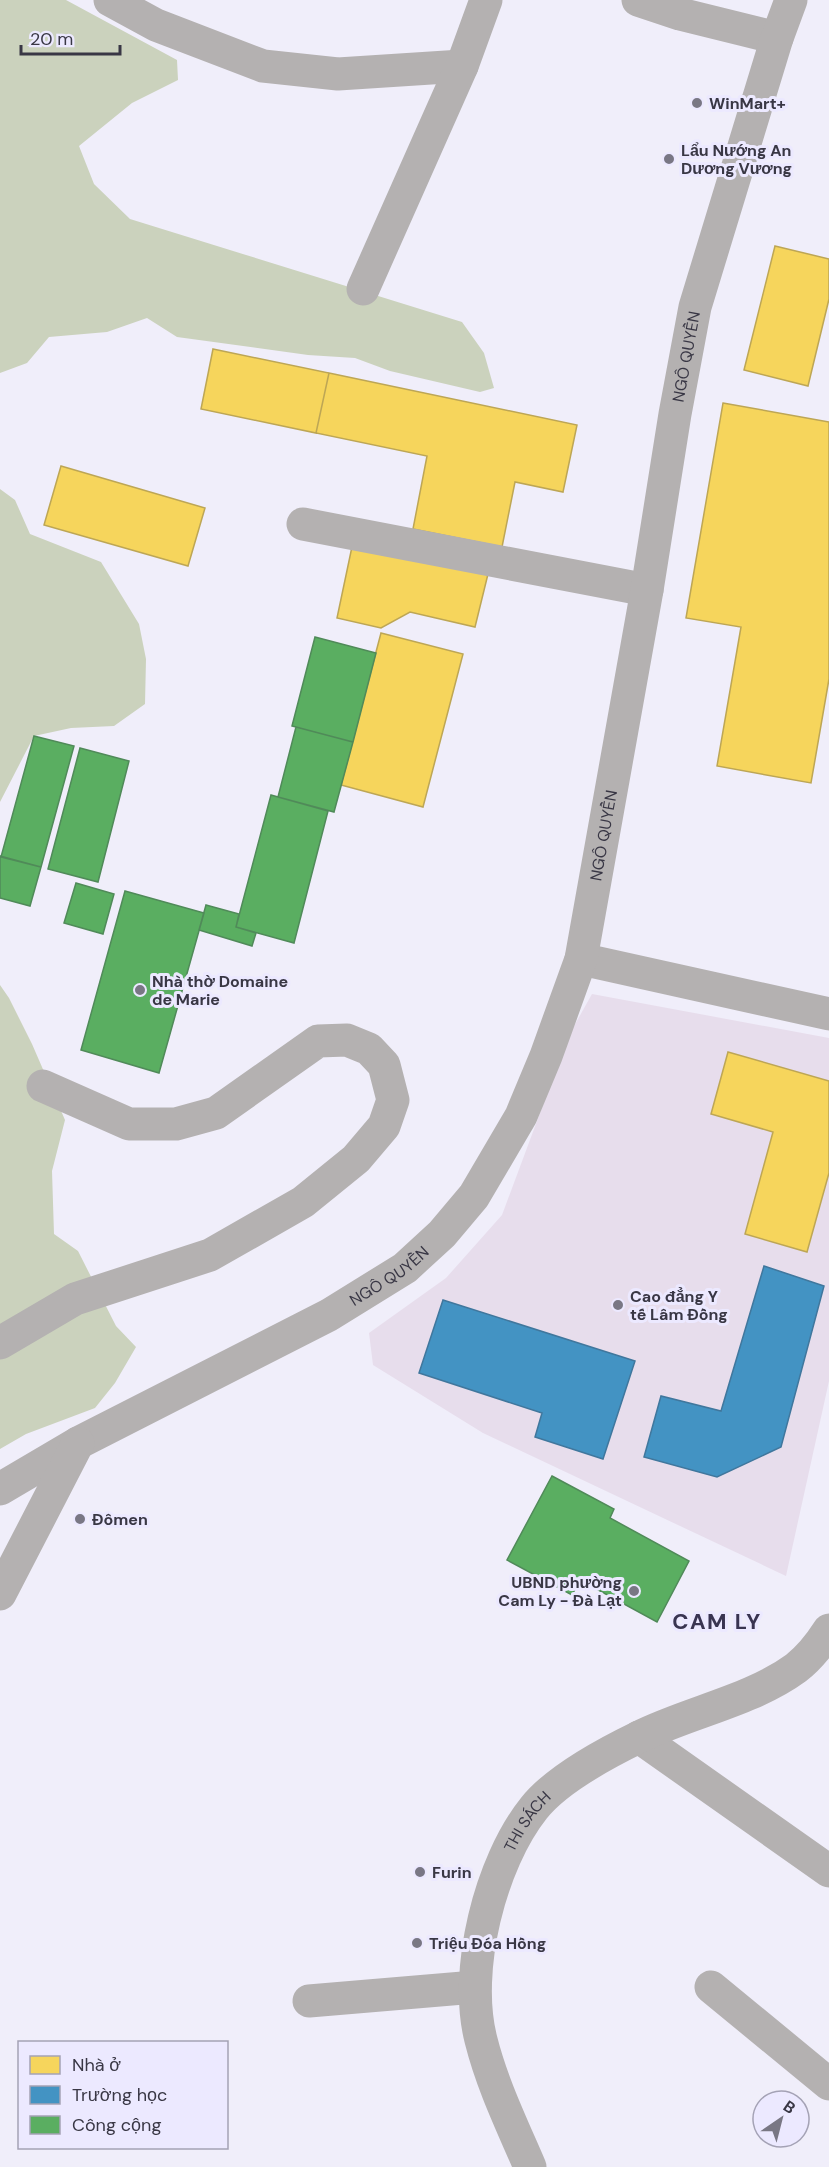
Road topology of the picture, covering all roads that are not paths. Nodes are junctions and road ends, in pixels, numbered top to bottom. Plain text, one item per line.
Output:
1 (110, 0) edge
2 (486, 0) edge
3 (638, 0) edge
4 (791, 0) edge
5 (777, 38) junction
6 (462, 66) junction
7 (363, 289) dead end
8 (303, 524) dead end
9 (648, 590) junction
10 (581, 959) junction
11 (829, 1014) edge
12 (44, 1086) dead end
13 (0, 1343) edge
14 (78, 1443) junction
15 (0, 1489) edge
16 (0, 1594) edge
17 (829, 1630) edge
18 (639, 1737) junction
19 (829, 1871) edge
20 (711, 1986) dead end
21 (475, 1987) junction
22 (309, 2001) dead end
23 (829, 2084) edge
24 (530, 2167) edge

1 - 6 street
2 - 6 street
3 - 5 street
4 - 5 street, NGÔ QUYỀN
5 - 9 street, NGÔ QUYỀN
6 - 7 street
8 - 9 street
9 - 10 street, NGÔ QUYỀN
10 - 11 street
10 - 14 street, NGÔ QUYỀN
12 - 13 street
14 - 15 street, NGÔ QUYỀN
14 - 16 street
17 - 18 street, THI SÁCH
18 - 19 street
18 - 21 street, THI SÁCH
20 - 23 street
21 - 22 street
21 - 24 street, THI SÁCH

